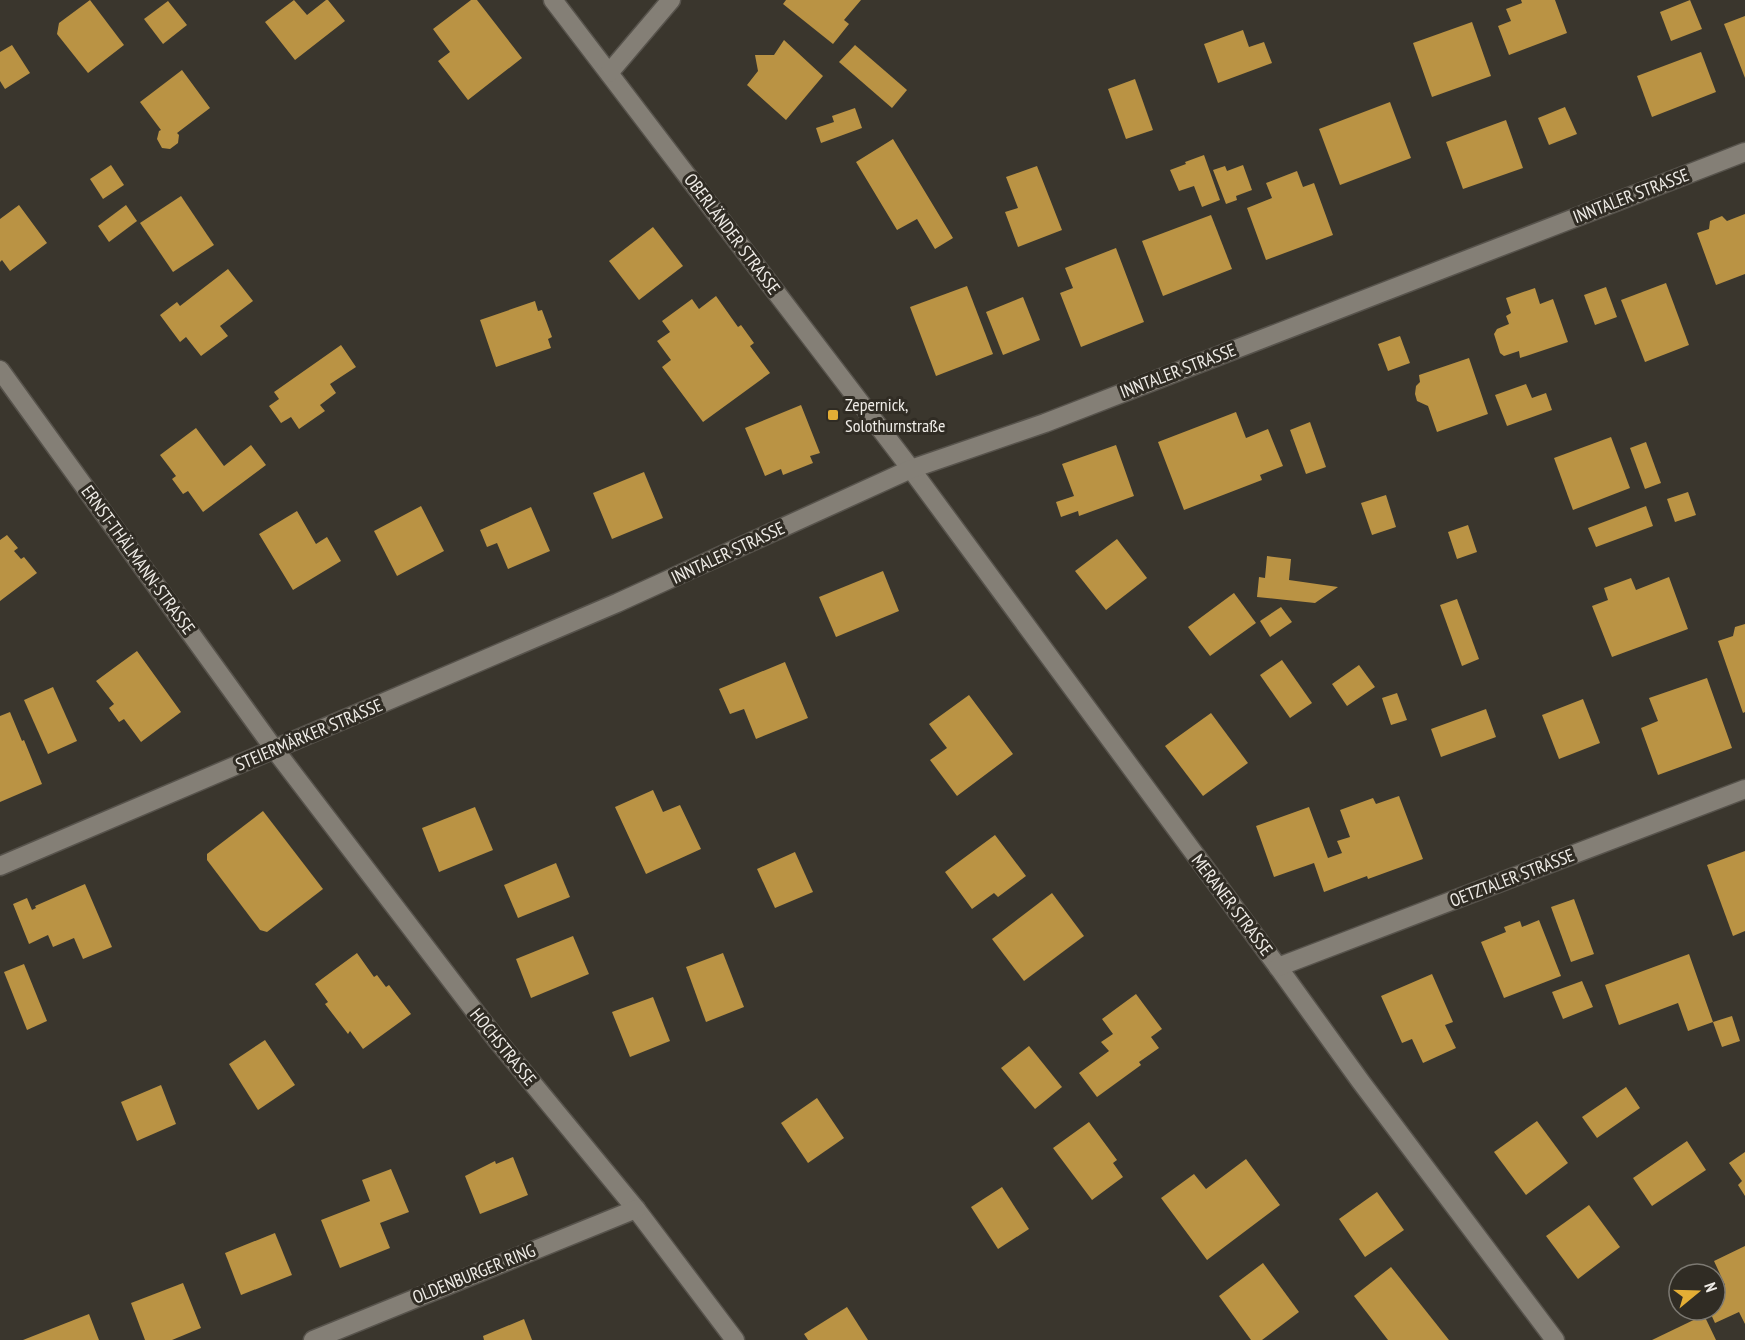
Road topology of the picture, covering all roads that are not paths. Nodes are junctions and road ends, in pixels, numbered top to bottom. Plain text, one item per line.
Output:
1 (553, 0) edge
2 (670, 0) edge
3 (609, 73) junction
4 (1745, 152) edge
5 (0, 370) edge
6 (911, 469) junction
7 (617, 603) joint
8 (275, 750) junction
9 (1745, 789) edge
10 (0, 866) edge
11 (1278, 967) junction
12 (636, 1209) junction
13 (313, 1340) edge
14 (735, 1340) edge
15 (1555, 1340) edge

1 - 3 street, OBERLÄNDER STRASSE
2 - 3 street
3 - 6 street, OBERLÄNDER STRASSE
4 - 6 street, INNTALER STRASSE
5 - 8 street, ERNST-THÄLMANN-STRASSE
6 - 7 street, INNTALER STRASSE
6 - 11 street, MERANER STRASSE
7 - 8 street, STEIERMÄRKER STRASSE
8 - 10 street, STEIERMÄRKER STRASSE
8 - 12 street, HOCHSTRASSE
9 - 11 street, OETZTALER STRASSE
11 - 15 street, MERANER STRASSE
12 - 13 street, OLDENBURGER RING
12 - 14 street, HOCHSTRASSE

